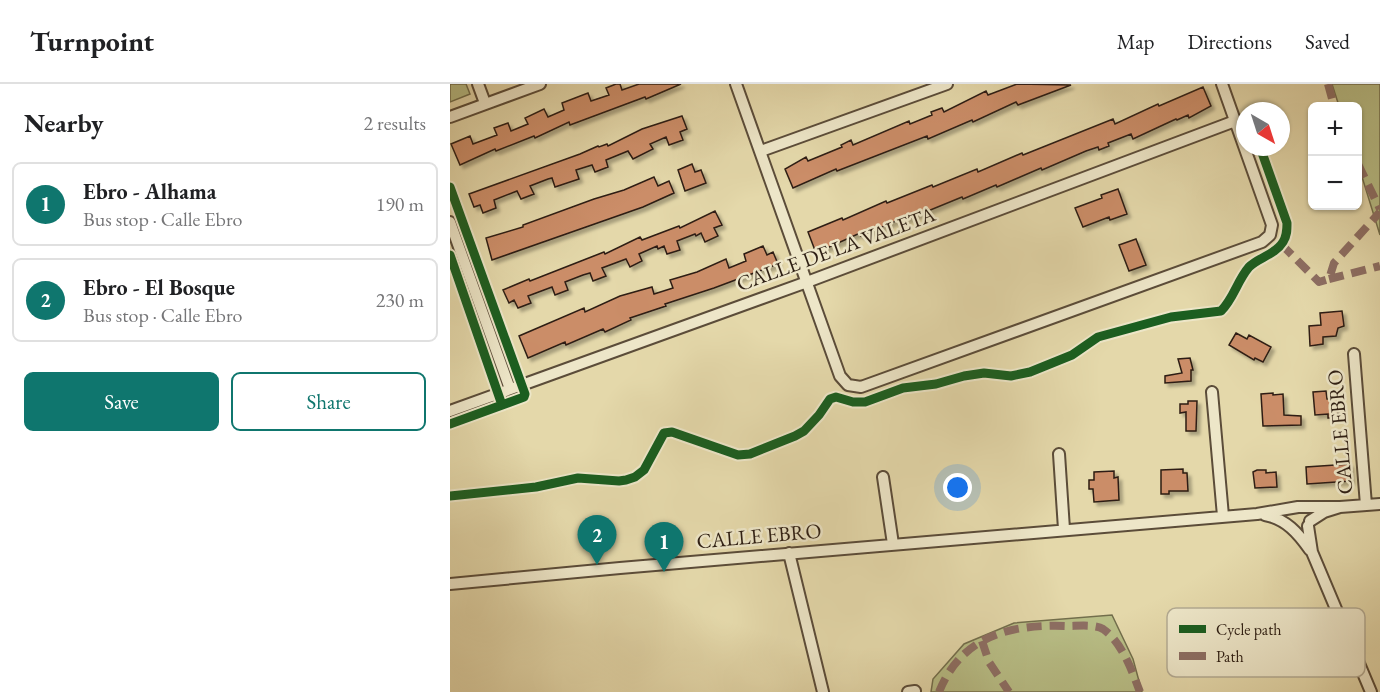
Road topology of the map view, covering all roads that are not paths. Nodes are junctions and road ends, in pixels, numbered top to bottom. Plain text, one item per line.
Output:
1 (478, 84) edge
2 (540, 84) edge
3 (736, 84) edge
4 (947, 84) edge
5 (1222, 84) edge
6 (485, 103) junction
7 (450, 117) edge
8 (1235, 121) junction
9 (762, 151) junction
10 (450, 222) edge
11 (807, 282) junction
12 (1354, 354) dead end
13 (510, 389) junction
14 (1212, 392) dead end
15 (450, 411) edge
16 (1059, 454) dead end
17 (883, 477) dead end
18 (1380, 504) edge
19 (1366, 505) junction
20 (1340, 507) junction
21 (1296, 509) junction
22 (1257, 514) junction
23 (1223, 516) junction
24 (1309, 524) junction
25 (1290, 526) junction
26 (1064, 530) junction
27 (893, 544) junction
28 (1312, 552) junction
29 (789, 554) junction
30 (450, 584) edge
31 (1335, 608) edge
32 (1365, 677) edge
33 (915, 691) edge
34 (823, 692) edge
35 (908, 692) edge
36 (1371, 692) edge

1 - 6 street
2 - 6 street
3 - 9 street
4 - 9 street
5 - 8 street
6 - 7 street
8 - 11 street, CALLE DE LA VALETA
8 - 11 street
9 - 11 street
10 - 13 street
11 - 13 street, CALLE DE LA VALETA
12 - 19 street, CALLE EBRO
13 - 15 street, CALLE DE LA VALETA
14 - 23 street
16 - 26 street
17 - 27 street
18 - 19 street, CALLE EBRO
19 - 20 street, CALLE EBRO
20 - 21 street, CALLE EBRO
20 - 24 street, CALLE EBRO
21 - 22 street, CALLE EBRO
21 - 24 street
21 - 25 street
22 - 23 street, CALLE EBRO
22 - 25 street, CALLE EBRO
23 - 26 street, CALLE EBRO
24 - 25 street
24 - 28 street
25 - 28 street
26 - 27 street, CALLE EBRO
27 - 29 street, CALLE EBRO
28 - 31 street
29 - 30 street, CALLE EBRO
29 - 34 street
32 - 36 street
33 - 35 street

